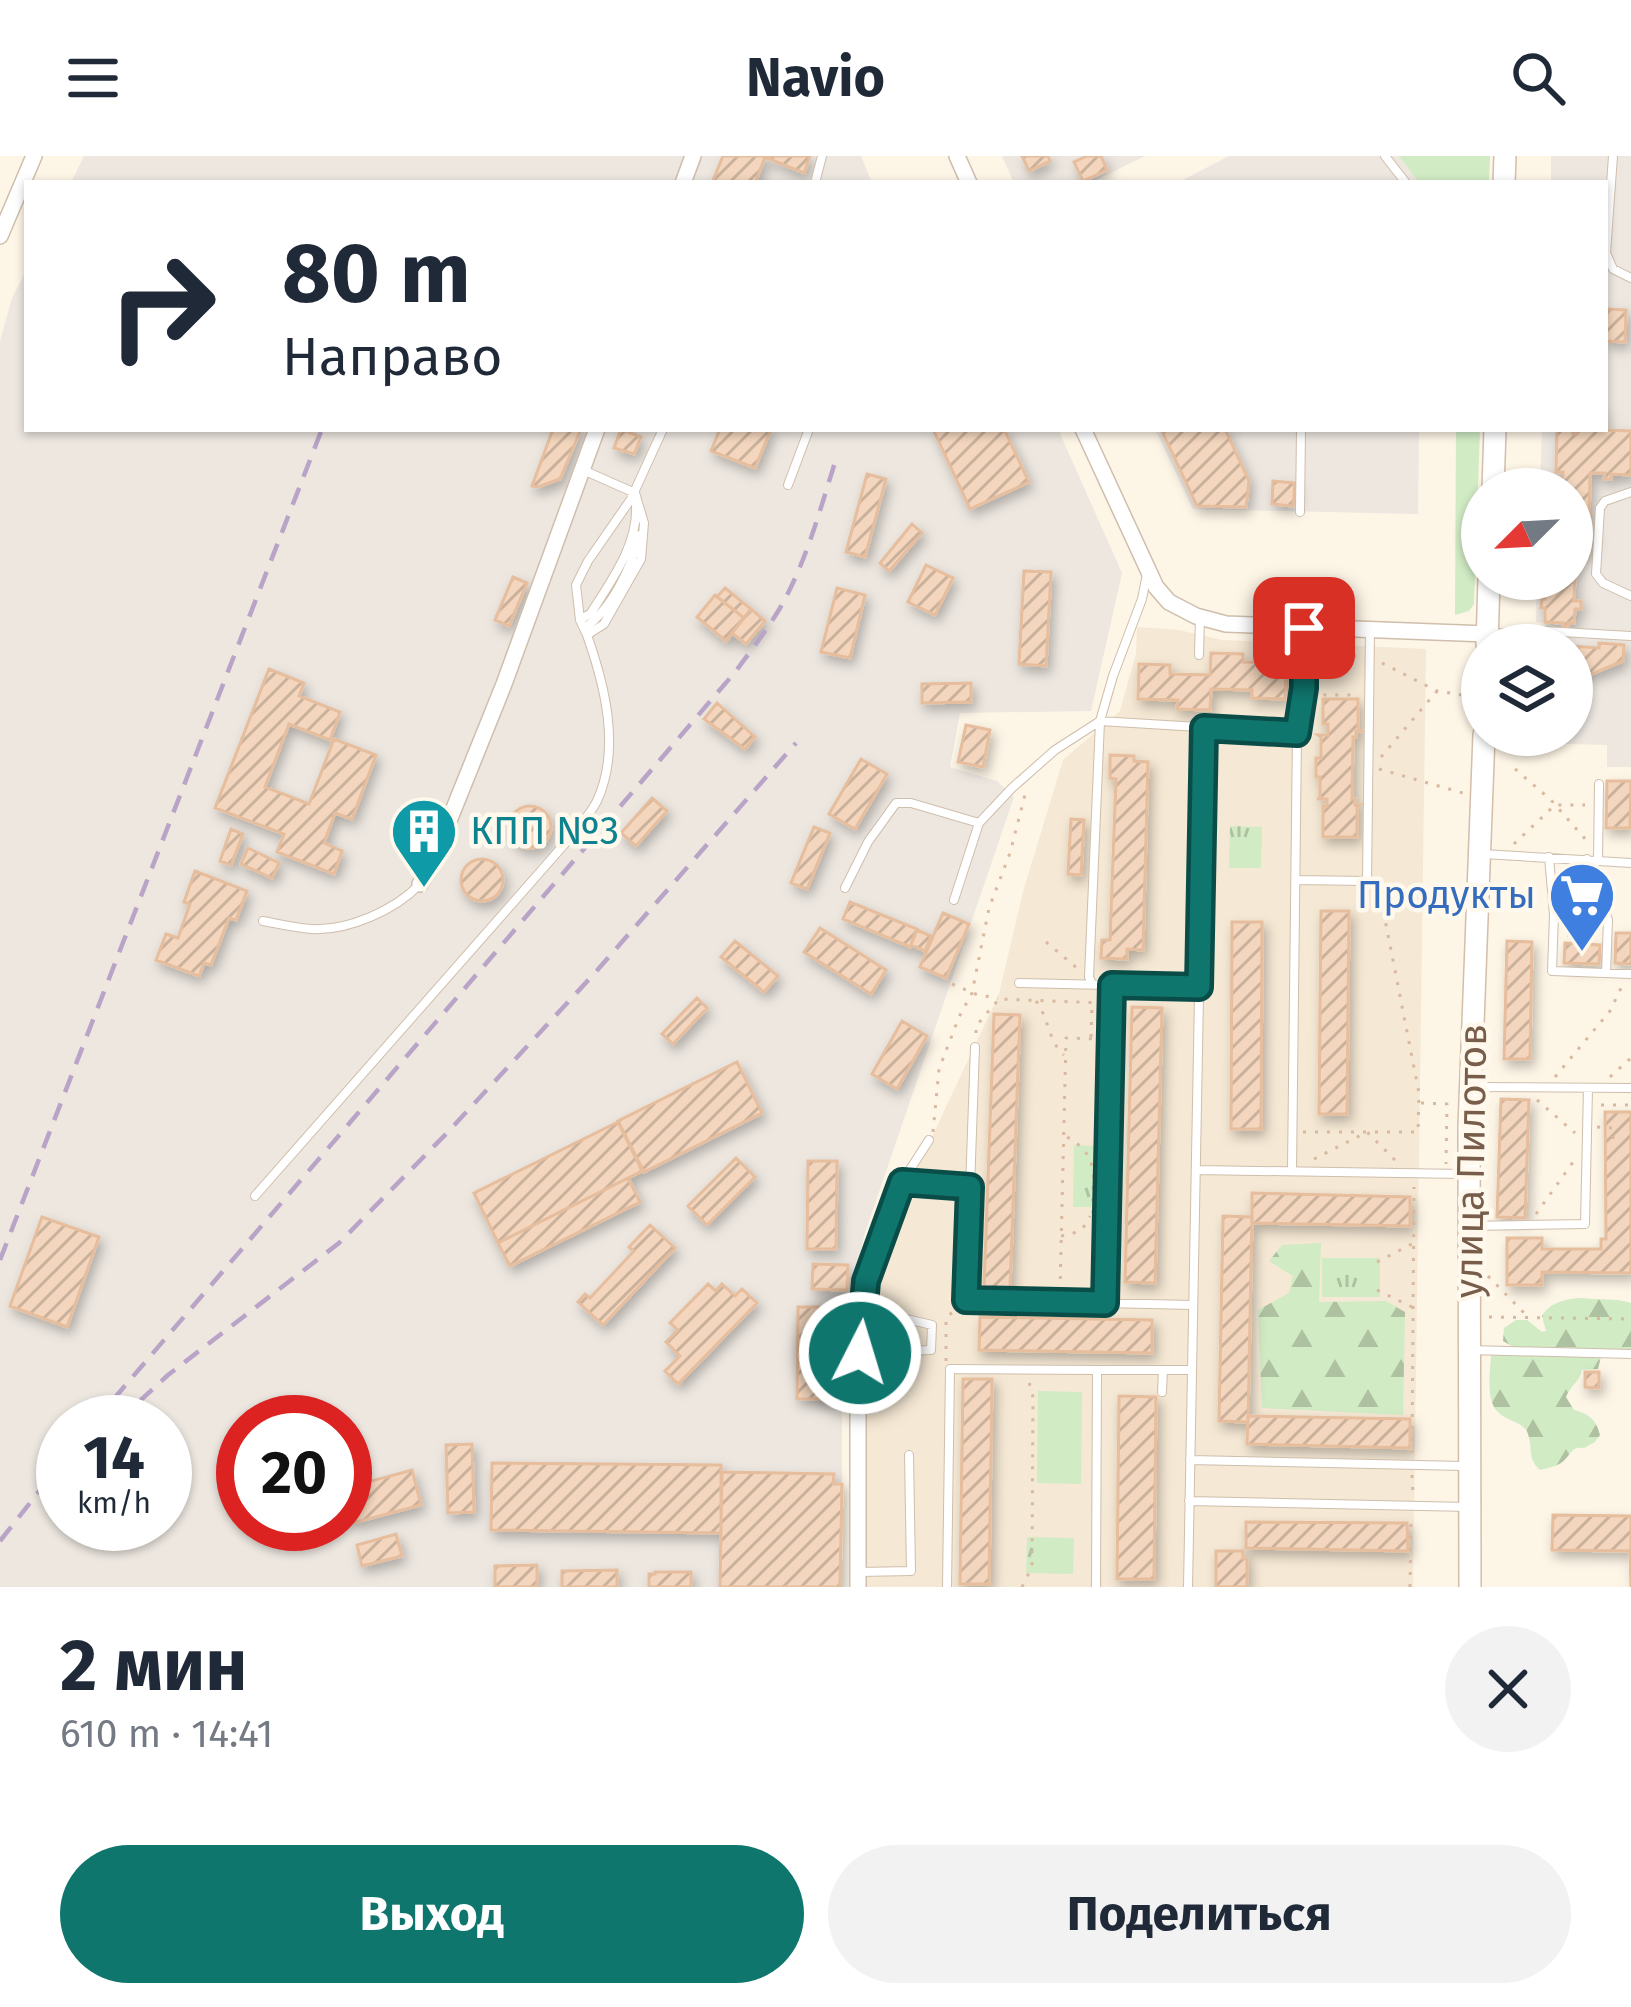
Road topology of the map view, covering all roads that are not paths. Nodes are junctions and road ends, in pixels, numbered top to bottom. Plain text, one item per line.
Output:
1 (34, 156) edge
2 (1385, 156) edge
3 (1613, 156) edge
4 (1404, 180) edge
5 (1608, 225) edge
6 (0, 236) edge
7 (1608, 258) edge
8 (1631, 278) edge
9 (596, 432) edge
10 (662, 432) edge
11 (808, 432) edge
12 (1084, 432) edge
13 (1301, 432) edge
14 (1495, 432) edge
15 (1493, 468) edge
16 (583, 470) junction
17 (788, 485) dead end
18 (1631, 492) edge
19 (635, 493) junction
20 (1300, 512) dead end
21 (1148, 571) junction
22 (1631, 596) edge
23 (1200, 617) junction
24 (584, 628) junction
25 (1304, 628) junction
26 (1370, 630) junction
27 (1593, 634) edge
28 (1631, 636) edge
29 (1461, 637) edge
30 (1199, 655) dead end
31 (1100, 722) junction
32 (1204, 728) junction
33 (1297, 733) junction
34 (1483, 756) edge
35 (1599, 784) dead end
36 (979, 823) junction
37 (1480, 854) junction
38 (1594, 856) junction
39 (1550, 857) junction
40 (1631, 862) edge
41 (1295, 880) junction
42 (420, 884) joint
43 (845, 888) dead end
44 (954, 900) dead end
45 (263, 921) dead end
46 (1606, 973) junction
47 (1629, 975) edge
48 (1090, 981) junction
49 (1019, 982) dead end
50 (1112, 985) junction
51 (1199, 987) junction
52 (975, 1047) road end
53 (1470, 1087) junction
54 (1588, 1088) junction
55 (1631, 1088) edge
56 (928, 1140) road end
57 (1295, 1168) junction
58 (1196, 1170) junction
59 (1469, 1174) junction
60 (902, 1182) junction
61 (970, 1187) junction
62 (255, 1196) dead end
63 (1468, 1226) junction
64 (1105, 1303) junction
65 (1193, 1306) junction
66 (863, 1309) junction
67 (1468, 1350) junction
68 (860, 1353) junction
69 (1631, 1354) edge
70 (1097, 1370) junction
71 (1163, 1370) junction
72 (1192, 1370) junction
73 (858, 1372) joint
74 (1162, 1392) dead end
75 (909, 1455) dead end
76 (1190, 1460) junction
77 (1469, 1466) junction
78 (1189, 1501) junction
79 (1469, 1507) junction
80 (858, 1580) edge
81 (947, 1587) edge
82 (1096, 1587) edge
83 (1188, 1587) edge
84 (1470, 1587) edge

1 - 6 street
2 - 4 lane
3 - 5 lane
7 - 8 lane
9 - 16 street
10 - 19 lane
11 - 17 lane
12 - 21 street
13 - 20 lane
14 - 15 street
16 - 19 lane
16 - 42 street
18 - 22 lane
19 - 24 lane
19 - 24 lane
19 - 24 lane
21 - 23 street
21 - 31 lane
23 - 25 street
23 - 30 lane
24 - 62 lane
25 - 26 street
25 - 33 lane
26 - 29 street
26 - 41 lane
27 - 28 lane
31 - 32 lane
31 - 36 lane
31 - 48 lane
32 - 33 lane
32 - 51 lane
33 - 41 lane
34 - 37 street, улица Пилотов
35 - 38 lane
36 - 43 lane
36 - 44 lane
37 - 39 lane
37 - 53 street, улица Пилотов
38 - 39 lane
38 - 40 lane
38 - 46 lane
39 - 46 lane
41 - 57 lane
42 - 45 lane
46 - 47 lane
48 - 49 lane
48 - 50 lane
50 - 51 lane
50 - 64 lane
51 - 58 lane
52 - 61 lane
53 - 54 lane
53 - 59 street, улица Пилотов
54 - 55 lane
54 - 63 lane
56 - 60 lane
57 - 58 lane
57 - 59 lane
58 - 65 lane
59 - 63 street, улица Пилотов
60 - 61 lane
60 - 66 lane
61 - 64 lane
63 - 67 street, улица Пилотов
64 - 65 lane
65 - 72 lane
66 - 68 lane
66 - 68 lane
67 - 69 lane
67 - 77 street, улица Пилотов
68 - 73 lane
70 - 71 lane
70 - 81 lane
70 - 82 lane
71 - 72 lane
71 - 74 lane
72 - 76 lane
73 - 80 street
75 - 80 lane
76 - 77 lane
76 - 78 lane
77 - 79 street, улица Пилотов
78 - 79 lane
78 - 83 lane
79 - 84 street, улица Пилотов

